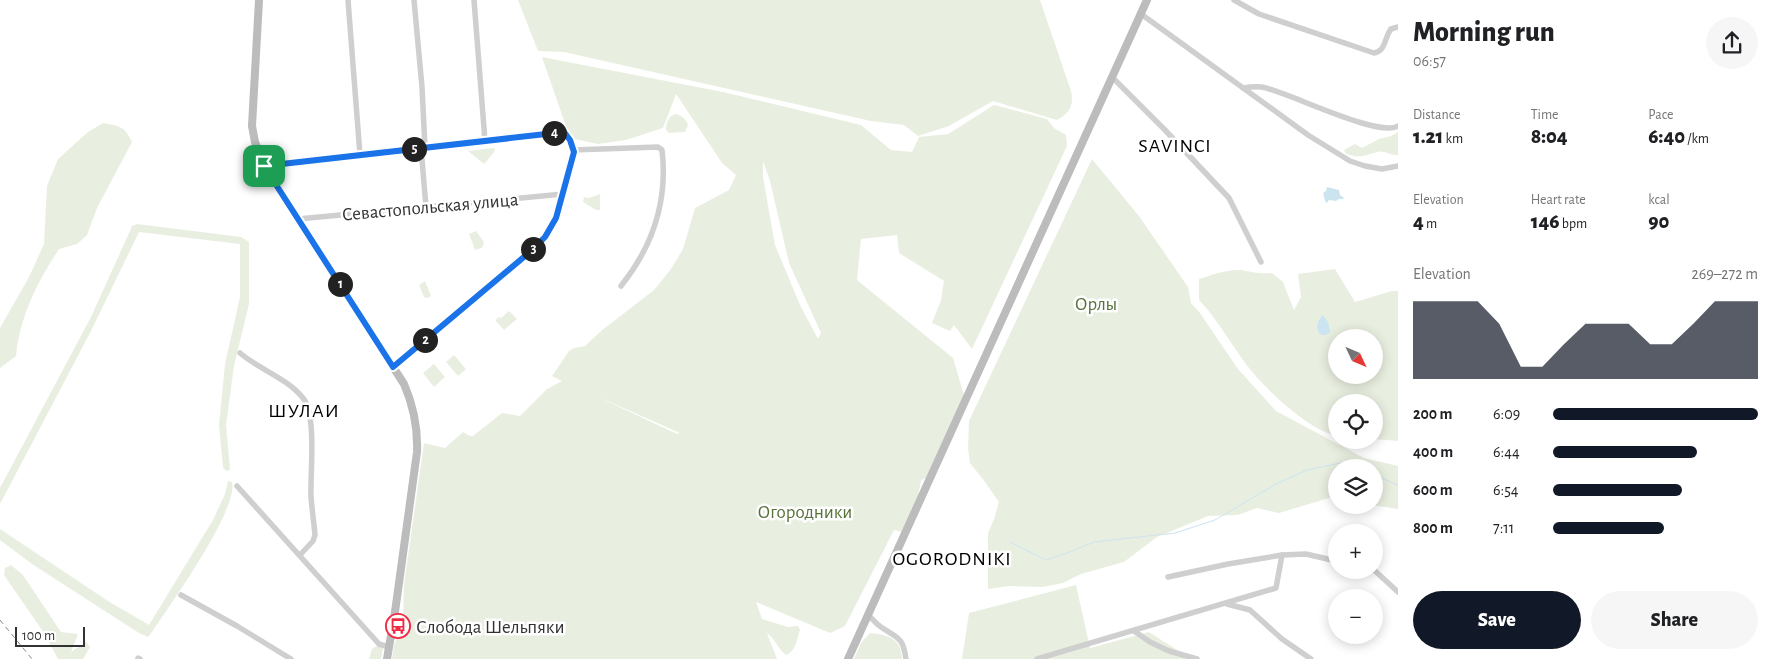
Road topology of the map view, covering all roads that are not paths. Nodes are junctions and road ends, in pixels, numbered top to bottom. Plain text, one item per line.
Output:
1 (259, 0) edge
2 (348, 0) edge
3 (414, 0) edge
4 (474, 0) edge
5 (1147, 0) edge
6 (1234, 0) edge
7 (1141, 14) junction
8 (1398, 27) edge
9 (1112, 77) junction
10 (1243, 88) junction
11 (1398, 126) edge
12 (485, 141) junction
13 (423, 148) junction
14 (573, 150) junction
15 (360, 155) junction
16 (264, 166) junction
17 (1398, 166) edge
18 (563, 194) junction
19 (426, 207) junction
20 (298, 219) junction
21 (1261, 262) dead end
22 (621, 286) dead end
23 (240, 353) dead end
24 (393, 367) junction
25 (237, 486) dead end
26 (300, 555) junction
27 (1282, 555) junction
28 (1328, 559) edge
29 (1168, 577) dead end
30 (1383, 578) edge
31 (1398, 592) edge
32 (181, 596) dead end
33 (1226, 604) junction
34 (869, 616) junction
35 (1134, 631) junction
36 (389, 647) junction
37 (292, 659) edge
38 (387, 659) edge
39 (848, 659) edge
40 (906, 659) edge
41 (1037, 659) edge
42 (1197, 659) edge
43 (1311, 659) edge

1 - 16 main road
2 - 15 street
3 - 13 street
4 - 12 street
5 - 7 main road
6 - 8 street
7 - 9 main road
7 - 10 street
9 - 21 street
9 - 34 main road
10 - 11 street
10 - 17 street
12 - 13 street
12 - 14 street
13 - 15 street
13 - 19 street
14 - 18 street
14 - 22 street
15 - 16 street
16 - 20 main road
18 - 19 street, Севастопольская улица
18 - 24 street
19 - 20 street, Севастопольская улица
20 - 24 main road
23 - 26 street
24 - 36 main road
25 - 26 street
26 - 36 street
27 - 28 street
27 - 29 street
27 - 33 street
30 - 31 street
32 - 37 street
33 - 35 street
33 - 43 street
34 - 39 main road
34 - 40 street
35 - 41 street
35 - 42 street
36 - 38 main road

